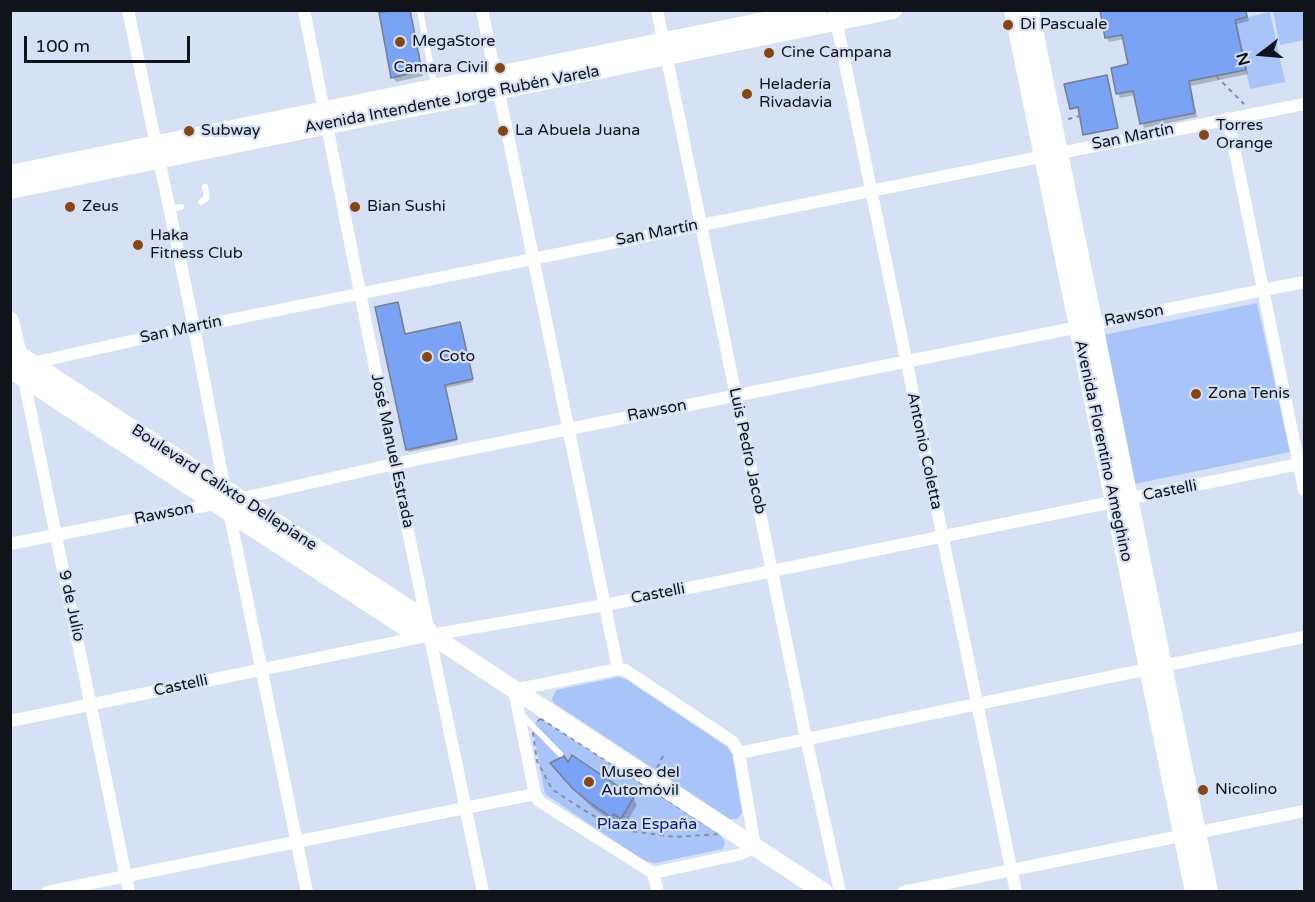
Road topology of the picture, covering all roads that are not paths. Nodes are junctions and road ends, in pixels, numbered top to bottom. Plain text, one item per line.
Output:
1 (128, 10) edge
2 (304, 10) edge
3 (420, 10) edge
4 (482, 10) edge
5 (657, 10) edge
6 (818, 10) edge
7 (893, 10) edge
8 (1013, 10) edge
9 (1030, 10) edge
10 (835, 16) edge
11 (665, 49) junction
12 (496, 83) junction
13 (435, 88) junction
14 (1305, 104) edge
15 (326, 118) junction
16 (1228, 118) junction
17 (158, 152) junction
18 (1051, 153) junction
19 (10, 174) edge
20 (205, 187) dead end
21 (871, 189) junction
22 (10, 190) edge
23 (201, 202) dead end
24 (700, 224) junction
25 (534, 258) junction
26 (1305, 282) edge
27 (1263, 290) junction
28 (359, 293) junction
29 (10, 321) edge
30 (1086, 326) junction
31 (194, 327) junction
32 (905, 361) junction
33 (18, 364) edge
34 (735, 395) junction
35 (569, 429) junction
36 (394, 464) junction
37 (1302, 464) edge
38 (1305, 490) edge
39 (1122, 500) junction
40 (227, 501) junction
41 (56, 535) junction
42 (942, 537) junction
43 (10, 544) edge
44 (771, 572) junction
45 (605, 605) junction
46 (431, 635) junction
47 (1305, 637) edge
48 (1156, 667) junction
49 (618, 669) junction
50 (261, 670) junction
51 (514, 690) junction
52 (91, 704) junction
53 (976, 704) junction
54 (518, 710) junction
55 (10, 721) edge
56 (806, 738) junction
57 (739, 753) junction
58 (560, 754) dead end
59 (540, 794) junction
60 (466, 808) junction
61 (1305, 811) edge
62 (1190, 834) junction
63 (297, 842) junction
64 (755, 847) junction
65 (1012, 870) junction
66 (653, 873) junction
67 (126, 876) junction
68 (47, 891) edge
69 (129, 891) edge
70 (307, 891) edge
71 (483, 891) edge
72 (658, 891) edge
73 (824, 891) edge
74 (840, 891) edge
75 (903, 891) edge
76 (1016, 891) edge
77 (1194, 891) edge
78 (1209, 891) edge

1 - 17 street
2 - 15 street, José Manuel Estrada
3 - 13 lane
4 - 12 street
5 - 11 street, Luis Pedro Jacob
6 - 11 main road, Avenida Intendente Jorge Rubén Varela
7 - 10 main road, Avenida Intendente Jorge Rubén Varela
8 - 18 main road, Avenida Florentino Ameghino
9 - 18 main road, Avenida Florentino Ameghino
10 - 11 main road, Avenida Intendente Jorge Rubén Varela
10 - 21 street, Antonio Coletta
11 - 12 main road, Avenida Intendente Jorge Rubén Varela
11 - 24 street, Luis Pedro Jacob
12 - 13 main road, Avenida Intendente Jorge Rubén Varela
12 - 15 main road, Avenida Intendente Jorge Rubén Varela
12 - 25 street
13 - 15 main road, Avenida Intendente Jorge Rubén Varela
14 - 16 street, San Martín
15 - 17 main road, Avenida Intendente Jorge Rubén Varela
15 - 17 main road, Avenida Intendente Jorge Rubén Varela
15 - 28 street, José Manuel Estrada
16 - 18 street, San Martín
16 - 27 street
17 - 19 main road, Avenida Intendente Jorge Rubén Varela
17 - 22 main road, Avenida Intendente Jorge Rubén Varela
17 - 31 street
18 - 21 street, San Martín
18 - 30 main road, Avenida Florentino Ameghino
20 - 23 lane
21 - 24 street, San Martín
21 - 32 street, Antonio Coletta
24 - 25 street, San Martín
24 - 34 street, Luis Pedro Jacob
25 - 28 street, San Martín
25 - 35 street
26 - 27 street, Rawson
27 - 30 street, Rawson
27 - 37 street
28 - 31 street, San Martín
28 - 36 street, José Manuel Estrada
29 - 33 main road, 9 de Julio
30 - 32 street, Rawson
30 - 39 main road, Avenida Florentino Ameghino
31 - 33 street, San Martín
31 - 40 street
32 - 34 street, Rawson
32 - 42 street, Antonio Coletta
33 - 40 main road, Boulevard Calixto Dellepiane
33 - 41 street, 9 de Julio
34 - 35 street, Rawson
34 - 44 street, Luis Pedro Jacob
35 - 36 street, Rawson
35 - 45 street
36 - 40 street, Rawson
36 - 46 street, José Manuel Estrada
37 - 38 street
37 - 39 street, Castelli
39 - 42 street, Castelli
39 - 48 main road, Avenida Florentino Ameghino
40 - 41 street, Rawson
40 - 46 main road, Boulevard Calixto Dellepiane
40 - 50 street
41 - 43 street, Rawson
41 - 52 street, 9 de Julio
42 - 44 street, Castelli
42 - 53 street, Antonio Coletta
44 - 45 street, Castelli
44 - 56 street, Luis Pedro Jacob
45 - 46 street, Castelli
45 - 49 street
46 - 50 street, Castelli
46 - 51 main road, Boulevard Calixto Dellepiane
46 - 60 street, José Manuel Estrada
47 - 48 street
48 - 53 street
48 - 62 main road, Avenida Florentino Ameghino
49 - 51 street
49 - 57 street
50 - 52 street, Castelli
50 - 63 street
51 - 54 street
51 - 64 main road, Boulevard Calixto Dellepiane
52 - 55 street, Castelli
52 - 67 street, 9 de Julio
53 - 56 street
53 - 65 street, Antonio Coletta
54 - 58 lane
54 - 59 street
56 - 57 street
56 - 74 street, Luis Pedro Jacob
57 - 64 street
59 - 60 street
59 - 66 street
60 - 63 street
60 - 71 street, José Manuel Estrada
61 - 62 street
62 - 65 street
62 - 77 main road, Avenida Florentino Ameghino
62 - 78 main road, Avenida Florentino Ameghino
63 - 67 street
63 - 70 street
64 - 66 street
64 - 73 main road, Boulevard Calixto Dellepiane
65 - 75 street
65 - 76 street, Antonio Coletta
66 - 72 street
67 - 68 street
67 - 69 street, 9 de Julio

